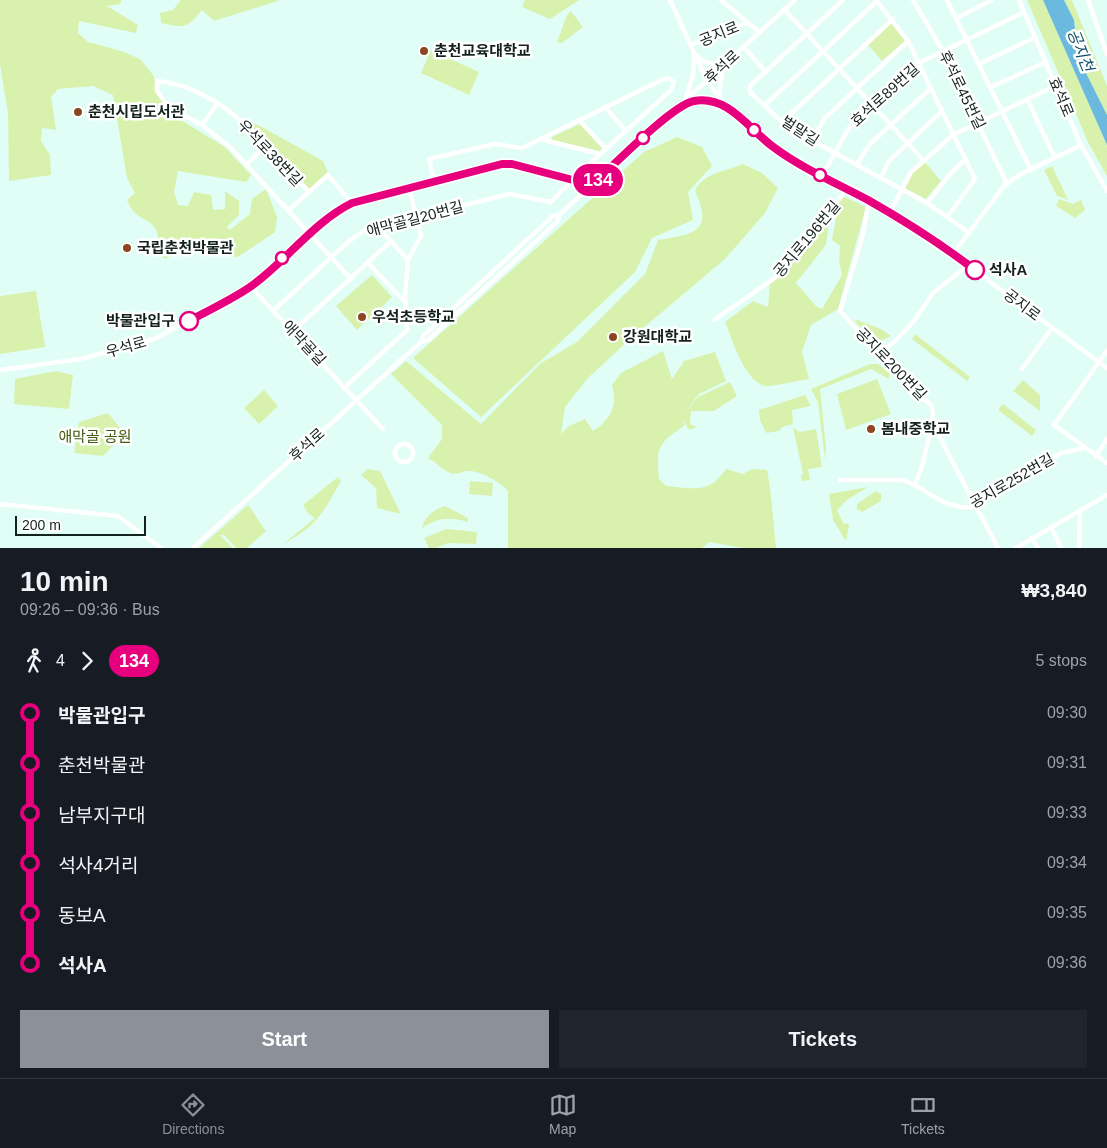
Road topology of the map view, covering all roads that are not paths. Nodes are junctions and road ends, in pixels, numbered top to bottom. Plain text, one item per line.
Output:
1 (670, 0) edge
2 (721, 0) edge
3 (795, 0) edge
4 (843, 0) edge
5 (876, 0) edge
6 (913, 0) edge
7 (947, 0) edge
8 (992, 0) edge
9 (1019, 0) edge
10 (1088, 0) edge
11 (784, 9) junction
12 (1024, 12) junction
13 (957, 18) junction
14 (893, 19) junction
15 (747, 23) junction
16 (760, 32) junction
17 (807, 34) junction
18 (1036, 37) junction
19 (968, 39) junction
20 (908, 41) junction
21 (691, 45) junction
22 (744, 47) junction
23 (823, 51) junction
24 (943, 51) junction
25 (694, 53) junction
26 (1107, 54) edge
27 (1046, 62) junction
28 (919, 63) junction
29 (979, 64) junction
30 (723, 66) junction
31 (839, 70) junction
32 (766, 72) junction
33 (707, 81) junction
34 (1055, 86) junction
35 (991, 87) junction
36 (855, 88) junction
37 (931, 88) junction
38 (718, 96) junction
39 (1027, 99) junction
40 (686, 100) junction
41 (217, 104) junction
42 (872, 104) junction
43 (680, 105) junction
44 (765, 105) junction
45 (605, 107) junction
46 (730, 109) junction
47 (1002, 110) junction
48 (942, 111) junction
49 (579, 120) junction
50 (782, 122) junction
51 (978, 122) junction
52 (890, 124) junction
53 (202, 125) junction
54 (626, 131) junction
55 (953, 134) junction
56 (540, 139) junction
57 (813, 141) junction
58 (907, 143) junction
59 (1081, 145) junction
60 (266, 146) junction
61 (606, 149) junction
62 (834, 152) junction
63 (600, 154) junction
64 (1055, 158) junction
65 (966, 159) junction
66 (924, 161) junction
67 (246, 164) junction
68 (857, 164) junction
69 (1031, 170) junction
70 (822, 176) junction
71 (881, 177) junction
72 (574, 178) junction
73 (434, 181) junction
74 (1007, 184) junction
75 (592, 185) junction
76 (409, 187) junction
77 (902, 188) junction
78 (847, 189) junction
79 (1107, 191) edge
80 (309, 192) junction
81 (869, 201) junction
82 (352, 203) junction
83 (927, 203) junction
84 (289, 210) junction
85 (890, 213) junction
86 (418, 216) junction
87 (947, 217) junction
88 (378, 227) junction
89 (968, 232) junction
90 (309, 233) junction
91 (390, 242) junction
92 (953, 254) junction
93 (331, 257) junction
94 (408, 260) junction
95 (368, 263) junction
96 (968, 265) junction
97 (351, 279) junction
98 (251, 286) junction
99 (405, 302) junction
100 (274, 310) junction
101 (714, 320) dead end
102 (1052, 328) junction
103 (293, 331) junction
104 (1107, 351) edge
105 (878, 354) junction
106 (1098, 361) junction
107 (1107, 368) edge
108 (1022, 369) dead end
109 (0, 370) edge
110 (344, 388) junction
111 (356, 401) junction
112 (932, 423) junction
113 (383, 429) dead end
114 (1107, 440) edge
115 (1084, 448) junction
116 (1096, 456) junction
117 (409, 460) joint
118 (1107, 463) edge
119 (840, 480) dead end
120 (915, 486) junction
121 (1107, 495) edge
122 (0, 504) edge
123 (976, 506) junction
124 (1080, 510) junction
125 (1051, 527) junction
126 (1032, 538) junction
127 (161, 548) edge
128 (193, 548) edge
129 (998, 548) edge
130 (1016, 548) edge
131 (1038, 548) edge
132 (1062, 548) edge
133 (1078, 548) edge

1 - 21 street, 공지로
2 - 15 street
3 - 11 street, 후석로
4 - 17 street, 벌말길
5 - 14 street
5 - 23 street
6 - 24 street, 후석로45번길
7 - 13 street
8 - 13 street
9 - 12 street, 효석로
10 - 26 street
11 - 16 street, 후석로
11 - 17 street
12 - 18 street, 효석로
12 - 19 street, 효석로89번길
13 - 19 street
14 - 20 street
14 - 31 street
15 - 16 street
15 - 21 street, 공지로
16 - 22 street, 후석로
17 - 23 street
17 - 32 street, 벌말길
18 - 27 street, 효석로
18 - 29 street
19 - 24 street, 효석로89번길
19 - 29 street
20 - 28 street
20 - 36 street
21 - 25 street, 공지로
22 - 30 street, 후석로
22 - 32 street
23 - 31 street
23 - 44 street
24 - 28 street, 효석로89번길
24 - 51 street, 후석로45번길
25 - 30 street
25 - 33 street, 공지로
25 - 40 street
27 - 34 street, 효석로
27 - 35 street
28 - 37 street
28 - 42 street, 효석로89번길
29 - 35 street
30 - 33 street, 후석로
30 - 38 street
31 - 36 street
31 - 50 street
32 - 44 street, 벌말길
33 - 38 street, 공지로
33 - 40 street, 후석로
34 - 39 street
34 - 59 street, 효석로
35 - 47 street
36 - 42 street
36 - 57 street
37 - 48 street
37 - 52 street
38 - 46 street, 공지로
39 - 47 street
39 - 64 street
40 - 43 street, 후석로
41 - 53 street
41 - 53 street, 우석로38번길
41 - 60 street, 우석로38번길
42 - 52 street
42 - 62 street, 효석로89번길
43 - 46 street
43 - 75 street, 후석로
44 - 50 street, 벌말길
45 - 49 street
45 - 54 street
45 - 54 street
46 - 70 street, 공지로
47 - 51 street
47 - 69 street
48 - 55 street
48 - 58 street
49 - 56 street
49 - 61 street
50 - 57 street, 벌말길
51 - 55 street
51 - 74 street, 후석로45번길
52 - 58 street
52 - 68 street
53 - 67 street, 우석로38번길
54 - 61 street
55 - 65 street
55 - 66 street
56 - 63 street
56 - 73 street
57 - 62 street, 벌말길
58 - 66 street
58 - 71 street
59 - 64 street
59 - 79 street, 효석로
60 - 67 street
60 - 80 street, 우석로38번길
61 - 63 street
62 - 68 street, 벌말길
62 - 70 street, 효석로89번길
63 - 72 street
64 - 69 street
65 - 83 street
65 - 87 street
66 - 77 street
67 - 84 street, 우석로38번길
68 - 71 street, 벌말길
69 - 74 street
70 - 78 street, 공지로
71 - 77 street, 벌말길
72 - 73 street, 우석로
72 - 75 street, 우석로
72 - 86 street, 애막골길20번길
73 - 76 street, 우석로
74 - 89 street
75 - 111 street, 후석로
76 - 82 street, 우석로
76 - 86 street
77 - 83 street, 벌말길
77 - 85 street
78 - 81 street, 공지로
78 - 101 street, 공지로196번길
80 - 82 street, 우석로38번길
80 - 84 street
81 - 85 street, 공지로
81 - 105 street, 공지로200번길
82 - 90 street, 우석로
83 - 87 street, 벌말길
84 - 90 street, 우석로38번길
85 - 92 street, 공지로
86 - 88 street, 애막골길20번길
86 - 94 street
87 - 89 street, 벌말길
88 - 91 street
88 - 93 street, 애막골길20번길
89 - 92 street
90 - 93 street, 우석로38번길
90 - 98 street, 우석로
91 - 94 street
91 - 95 street
92 - 96 street, 공지로
93 - 97 street, 우석로38번길
93 - 100 street, 애막골길20번길
94 - 99 street
95 - 97 street
95 - 99 street
96 - 102 street, 공지로
96 - 105 street
97 - 103 street
98 - 100 street, 애막골길
98 - 109 street, 우석로
99 - 110 street
100 - 103 street, 애막골길
102 - 106 street, 공지로
102 - 108 street, 공지로
103 - 110 street, 애막골길
104 - 106 street
105 - 112 street, 공지로200번길
106 - 107 street, 공지로
106 - 115 street
110 - 111 street, 애막골길
111 - 113 street, 애막골길
111 - 128 street, 후석로
112 - 120 street
112 - 123 street, 공지로200번길
114 - 116 street
115 - 116 street
115 - 123 street, 공지로252번길
116 - 118 street
117 - 117 street
119 - 120 street, 공지로252번길
120 - 123 street, 공지로252번길
121 - 124 street
122 - 127 street
123 - 129 street, 공지로200번길
124 - 125 street
124 - 133 street
125 - 126 street
125 - 132 street
126 - 130 street
126 - 131 street

